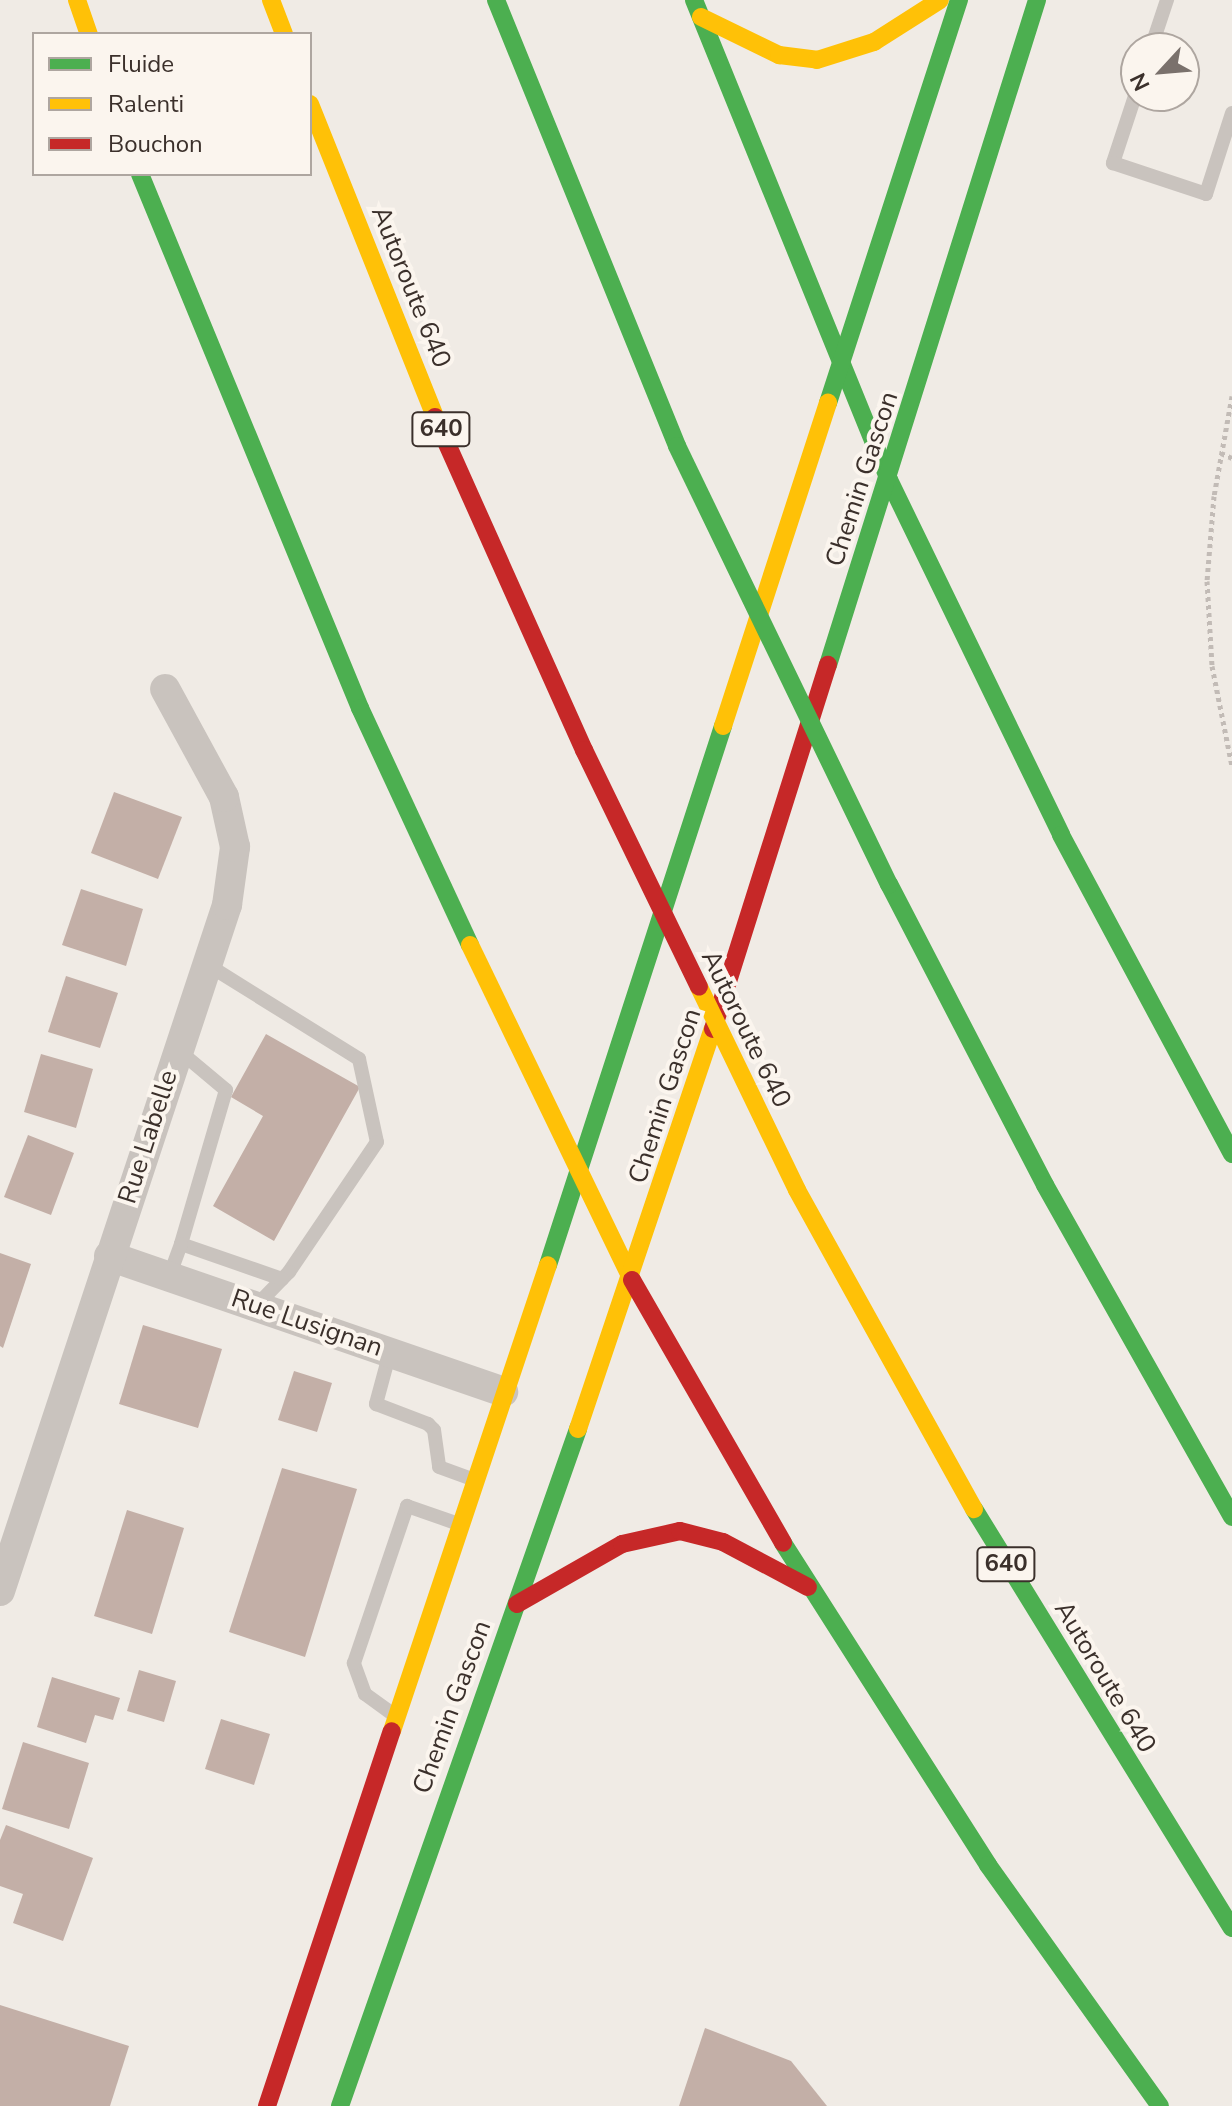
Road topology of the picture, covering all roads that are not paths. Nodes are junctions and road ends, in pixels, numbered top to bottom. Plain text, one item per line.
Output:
1 (77, 0) edge
2 (271, 0) edge
3 (496, 0) edge
4 (940, 0) edge
5 (959, 0) edge
6 (1037, 0) edge
7 (1167, 0) edge
8 (697, 9) edge
9 (88, 32) edge
10 (283, 32) edge
11 (1156, 32) edge
12 (312, 109) edge
13 (1130, 112) edge
14 (1232, 113) edge
15 (141, 176) edge
16 (839, 364) junction
17 (889, 480) junction
18 (165, 689) dead end
19 (208, 965) junction
20 (176, 1049) junction
21 (1232, 1154) edge
22 (577, 1173) junction
23 (181, 1244) junction
24 (109, 1256) junction
25 (169, 1277) junction
26 (282, 1279) junction
27 (632, 1280) junction
28 (256, 1306) junction
29 (390, 1352) junction
30 (503, 1392) junction
31 (475, 1480) junction
32 (1232, 1517) edge
33 (461, 1524) junction
34 (810, 1589) junction
35 (0, 1591) edge
36 (517, 1604) junction
37 (397, 1717) junction
38 (1232, 1928) edge
39 (267, 2106) edge
40 (340, 2106) edge
41 (1160, 2106) edge

1 - 9 main road
2 - 10 main road
3 - 32 main road, bridge
4 - 8 main road
5 - 16 main road, Chemin Gascon
6 - 17 main road, Chemin Gascon
7 - 11 lane
8 - 16 main road
12 - 38 main road, Autoroute 640 / 640, bridge
13 - 14 lane
15 - 22 main road
16 - 17 main road
16 - 22 main road, Chemin Gascon
17 - 21 main road
17 - 27 main road, Chemin Gascon
18 - 19 street, Rue Labelle
19 - 20 street, Rue Labelle
19 - 26 lane
20 - 23 lane
20 - 24 street, Rue Labelle
22 - 27 main road
22 - 30 main road, Chemin Gascon
23 - 25 lane
23 - 26 lane
24 - 25 street, Rue Lusignan
24 - 35 street, Rue Labelle
25 - 28 street, Rue Lusignan
26 - 28 lane
27 - 34 main road
27 - 36 main road, Chemin Gascon
28 - 29 street, Rue Lusignan
29 - 30 street, Rue Lusignan
29 - 31 lane
30 - 31 main road, Chemin Gascon
31 - 33 main road, Chemin Gascon
33 - 37 main road, Chemin Gascon
33 - 37 lane
34 - 36 main road
34 - 41 main road
36 - 40 main road, Chemin Gascon
37 - 39 main road, Chemin Gascon

